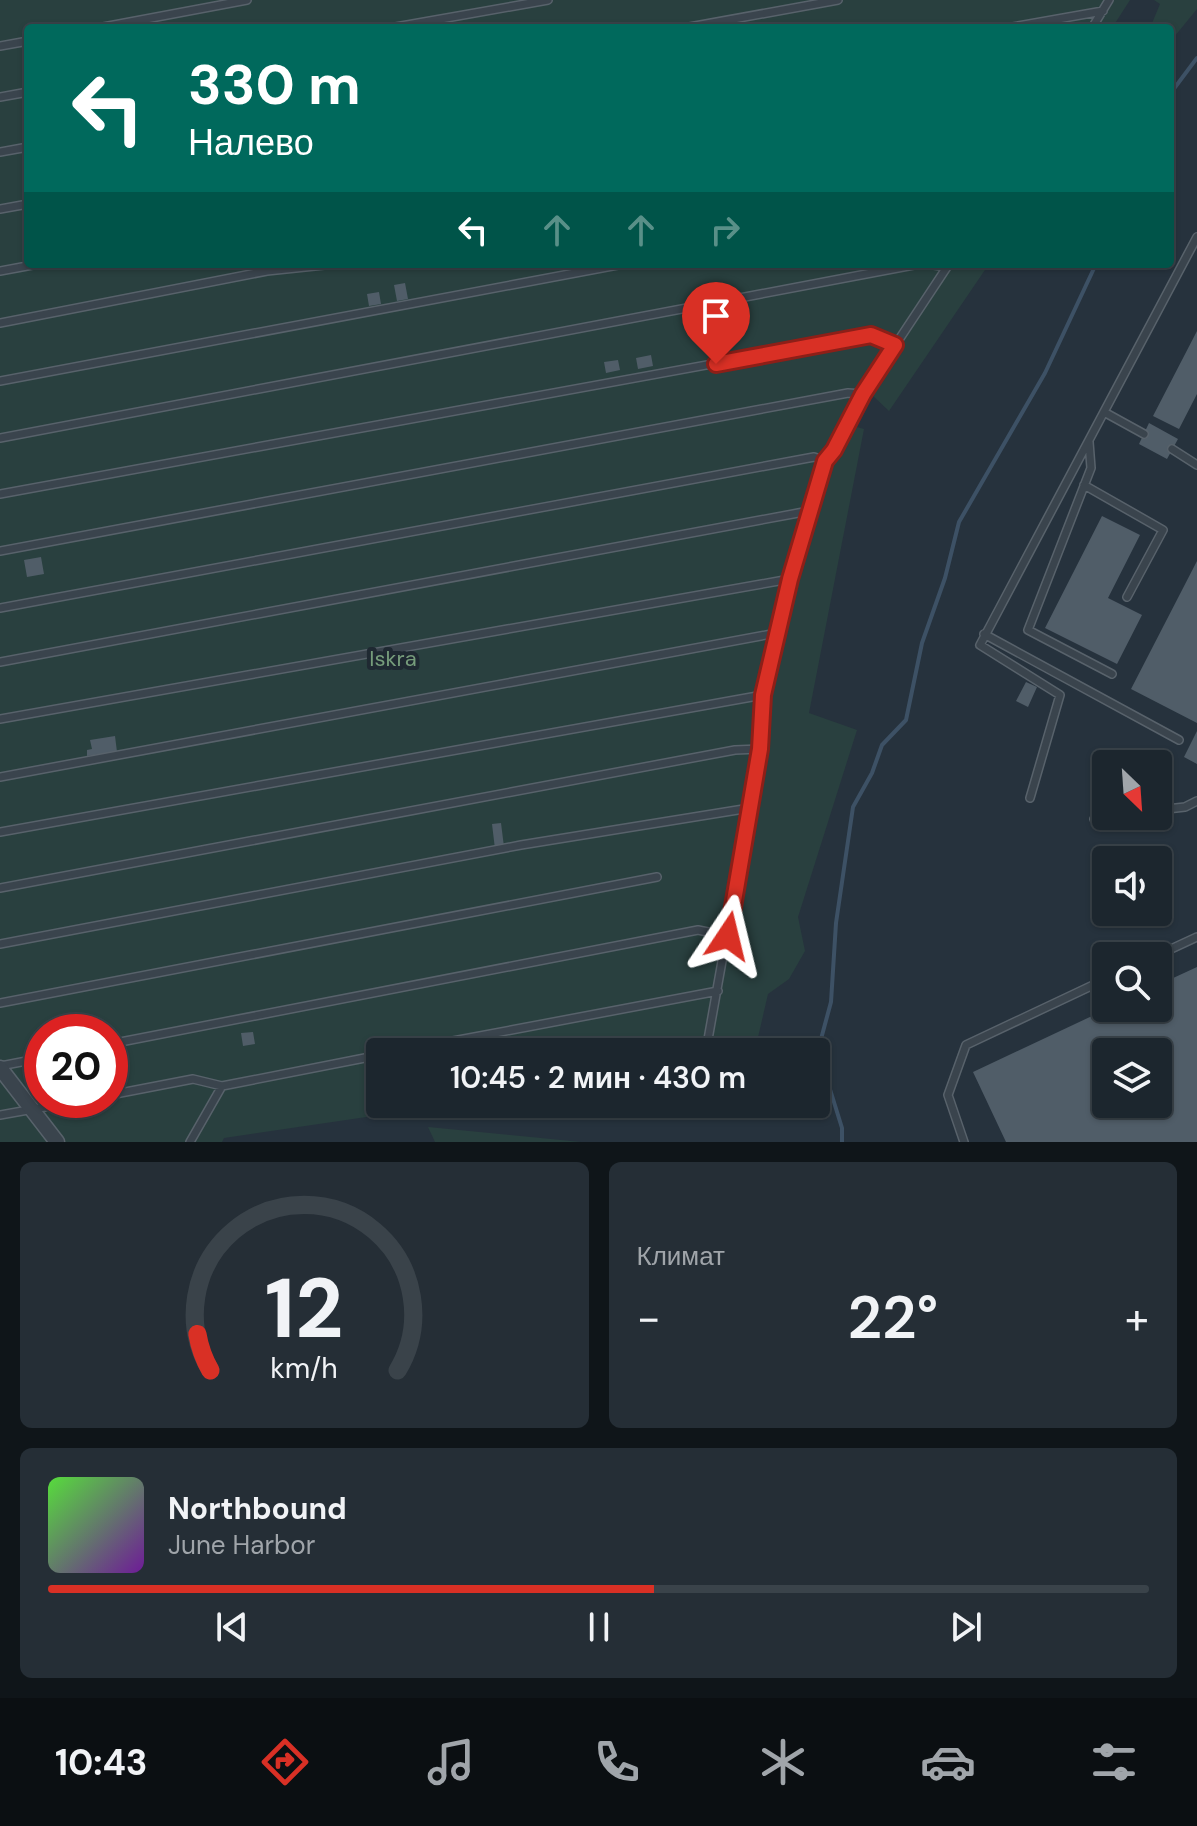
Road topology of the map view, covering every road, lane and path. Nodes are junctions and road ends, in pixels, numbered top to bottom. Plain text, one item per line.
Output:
1 (247, 0) edge
2 (548, 0) edge
3 (838, 0) edge
4 (1109, 0) edge
5 (1103, 11) junction
6 (119, 24) edge
7 (413, 24) edge
8 (706, 24) edge
9 (1030, 24) edge
10 (1095, 24) edge
11 (24, 42) edge
12 (0, 46) edge
13 (24, 93) edge
14 (0, 97) edge
15 (24, 148) edge
16 (0, 152) edge
17 (24, 205) edge
18 (0, 209) edge
19 (1197, 237) edge
20 (1197, 248) edge
21 (1189, 254) junction
22 (24, 267) edge
23 (296, 268) edge
24 (602, 268) edge
25 (898, 268) edge
26 (947, 268) edge
27 (0, 271) edge
28 (0, 323) edge
29 (895, 345) junction
30 (0, 381) edge
31 (863, 394) junction
32 (1104, 412) junction
33 (1144, 434) dead end
34 (0, 438) edge
35 (1089, 440) junction
36 (1172, 449) dead end
37 (825, 461) junction
38 (1197, 465) edge
39 (1084, 485) junction
40 (0, 494) edge
41 (809, 511) junction
42 (0, 551) edge
43 (790, 579) junction
44 (1127, 597) dead end
45 (0, 608) edge
46 (777, 633) junction
47 (984, 634) junction
48 (0, 662) edge
49 (1112, 674) dead end
50 (763, 695) junction
51 (0, 719) edge
52 (1179, 740) dead end
53 (760, 749) junction
54 (0, 777) edge
55 (1030, 798) dead end
56 (1197, 801) edge
57 (750, 808) junction
58 (1172, 808) edge
59 (0, 832) edge
60 (657, 877) dead end
61 (0, 888) edge
62 (728, 936) junction
63 (1197, 937) edge
64 (0, 944) edge
65 (1172, 949) edge
66 (1092, 986) edge
67 (718, 991) junction
68 (0, 1003) edge
69 (469, 1038) edge
70 (708, 1038) edge
71 (128, 1041) edge
72 (366, 1058) edge
73 (24, 1062) edge
74 (0, 1067) edge
75 (222, 1086) junction
76 (128, 1092) edge
77 (24, 1098) edge
78 (24, 1111) edge
79 (0, 1115) edge
80 (39, 1118) edge
81 (57, 1142) edge
82 (190, 1142) edge
83 (964, 1142) edge

1 - 6 lane
2 - 7 lane
3 - 8 lane
4 - 5 lane
5 - 9 lane
5 - 10 lane
11 - 12 lane
13 - 14 lane
15 - 16 lane
17 - 18 lane
19 - 21 lane
20 - 21 lane
21 - 32 lane
22 - 27 lane
23 - 28 lane
24 - 30 lane
25 - 34 lane
26 - 29 lane
29 - 31 lane
29 - 40 lane
31 - 37 lane
31 - 42 lane
32 - 33 lane
32 - 35 lane
35 - 39 lane
35 - 47 lane
36 - 38 lane
37 - 41 lane
37 - 45 lane
39 - 44 lane
39 - 49 lane
41 - 43 lane
41 - 48 lane
43 - 46 lane
43 - 51 lane
46 - 50 lane
46 - 54 lane
47 - 52 lane
47 - 55 lane
50 - 53 lane
50 - 59 lane
53 - 57 lane
53 - 61 lane
56 - 58 lane
57 - 62 lane
57 - 64 lane
60 - 68 lane
62 - 67 lane
62 - 71 lane
63 - 65 lane
66 - 83 lane
67 - 69 lane
67 - 70 lane
72 - 75 lane
73 - 74 lane
74 - 77 street
75 - 76 lane
75 - 82 lane
78 - 79 lane
80 - 81 street

